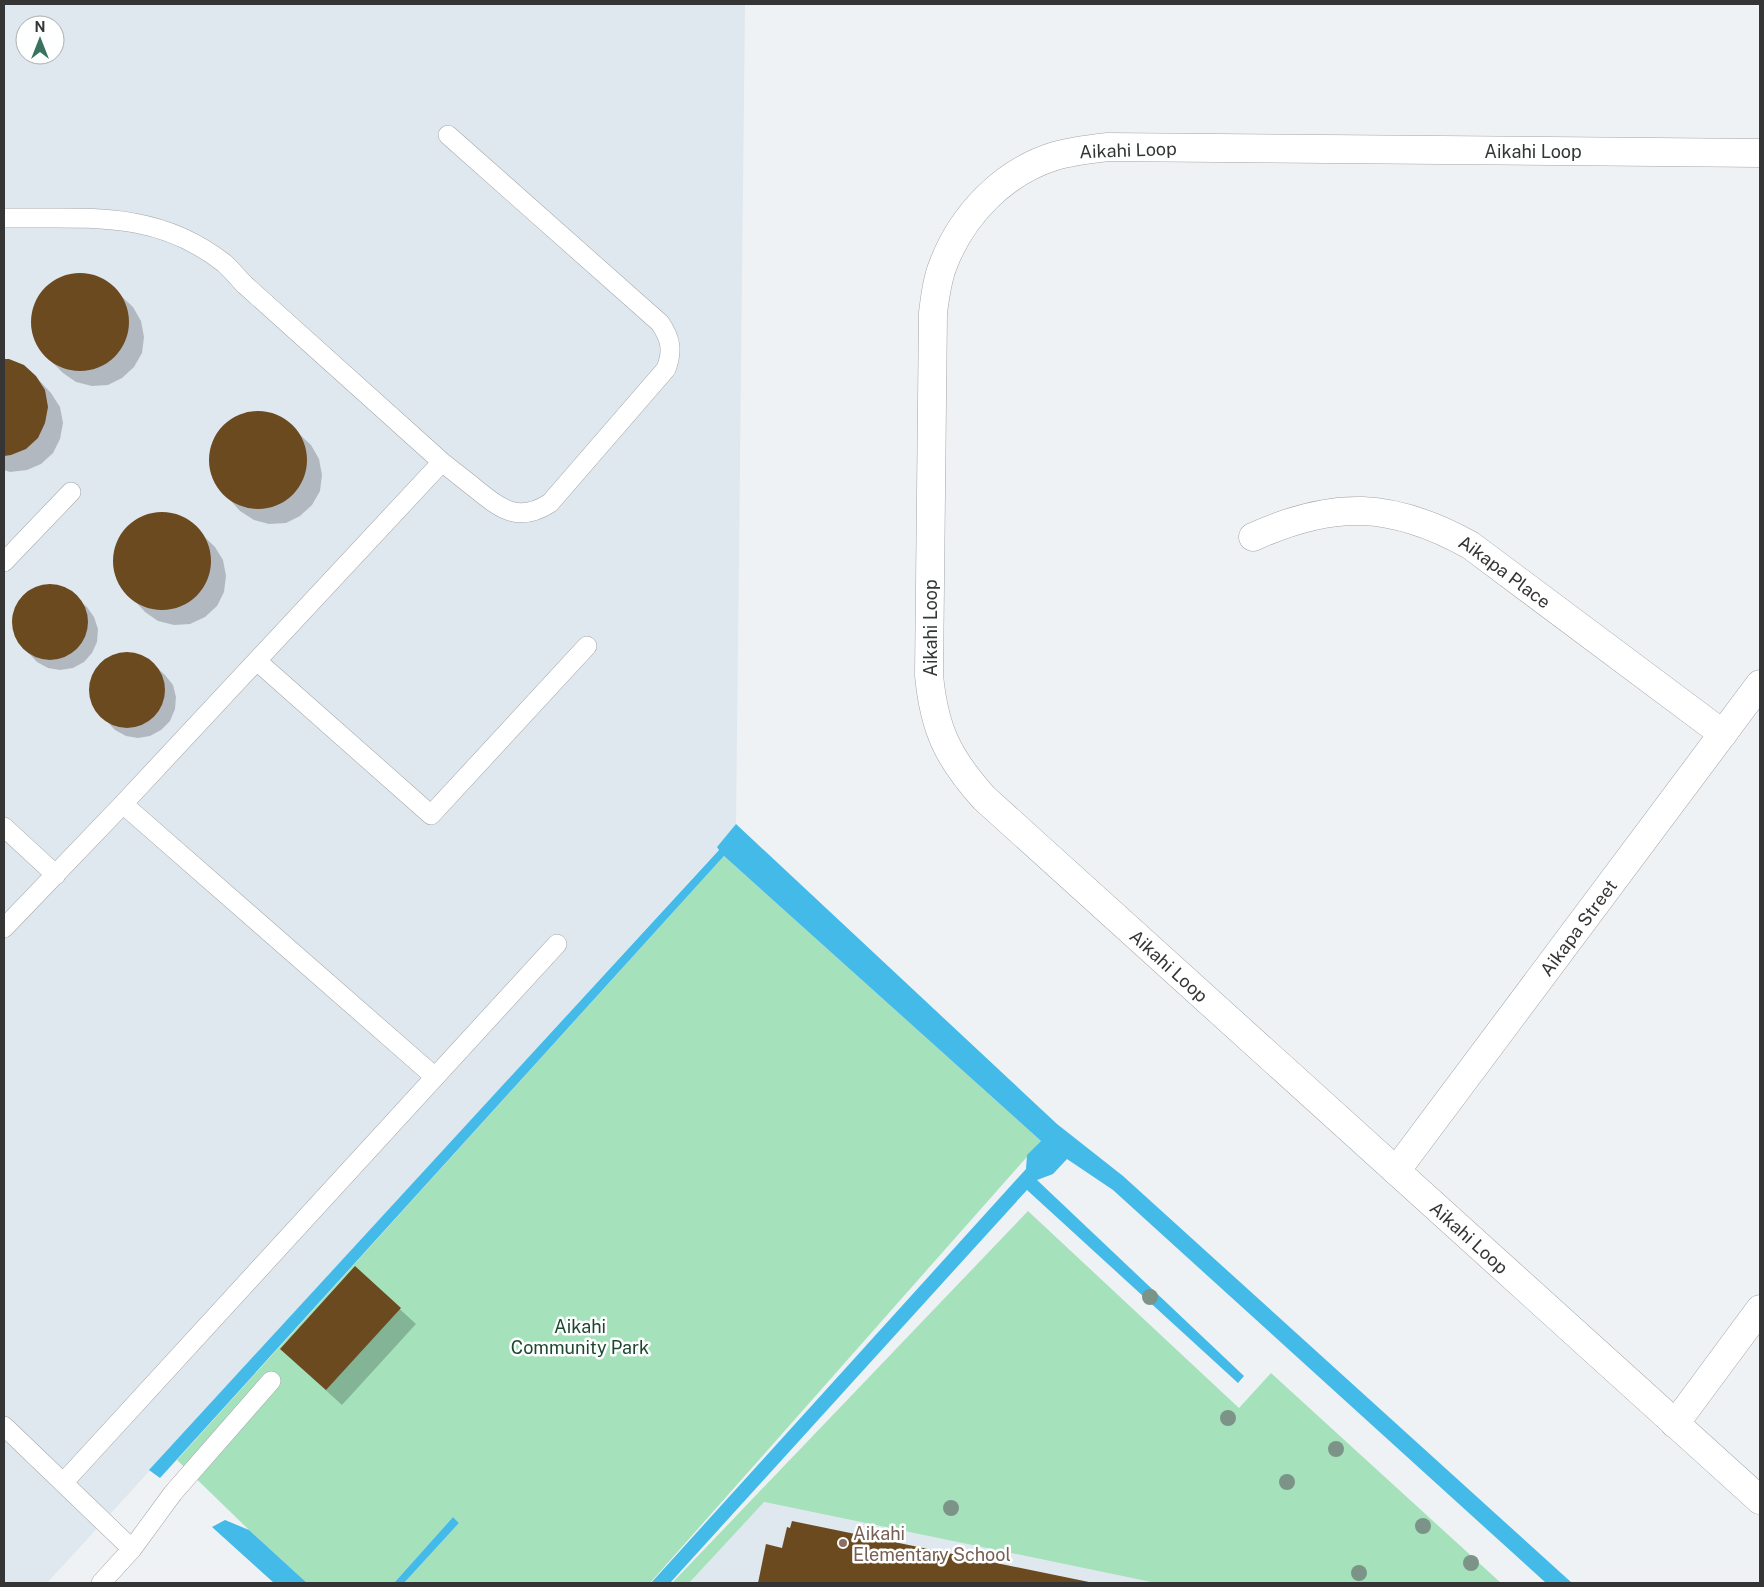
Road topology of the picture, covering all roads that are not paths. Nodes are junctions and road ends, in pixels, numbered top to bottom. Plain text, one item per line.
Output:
1 (448, 135) dead end
2 (1760, 152) edge
3 (4, 218) edge
4 (442, 462) junction
5 (71, 492) dead end
6 (1253, 537) dead end
7 (4, 562) edge
8 (587, 646) dead end
9 (257, 661) junction
10 (1760, 684) edge
11 (1723, 734) junction
12 (123, 804) junction
13 (4, 827) edge
14 (56, 875) junction
15 (4, 928) edge
16 (556, 944) dead end
17 (435, 1077) junction
18 (1396, 1171) junction
19 (1760, 1310) edge
20 (271, 1381) dead end
21 (1675, 1424) junction
22 (4, 1426) edge
23 (63, 1483) junction
24 (1760, 1500) edge
25 (132, 1549) junction
26 (101, 1583) edge

1 - 4 lane
2 - 18 street, Aikahi Loop
3 - 4 lane
4 - 9 lane
5 - 7 lane
6 - 11 street, Aikapa Place
8 - 9 lane
9 - 12 lane
10 - 11 street, Aikapa Street
11 - 18 street, Aikapa Street
12 - 14 lane
12 - 17 lane
13 - 14 lane
14 - 15 lane
16 - 17 lane
17 - 23 lane
18 - 21 street, Aikahi Loop
19 - 21 street
20 - 25 lane
21 - 24 street, Aikahi Loop
22 - 23 lane
23 - 25 lane
25 - 26 lane

